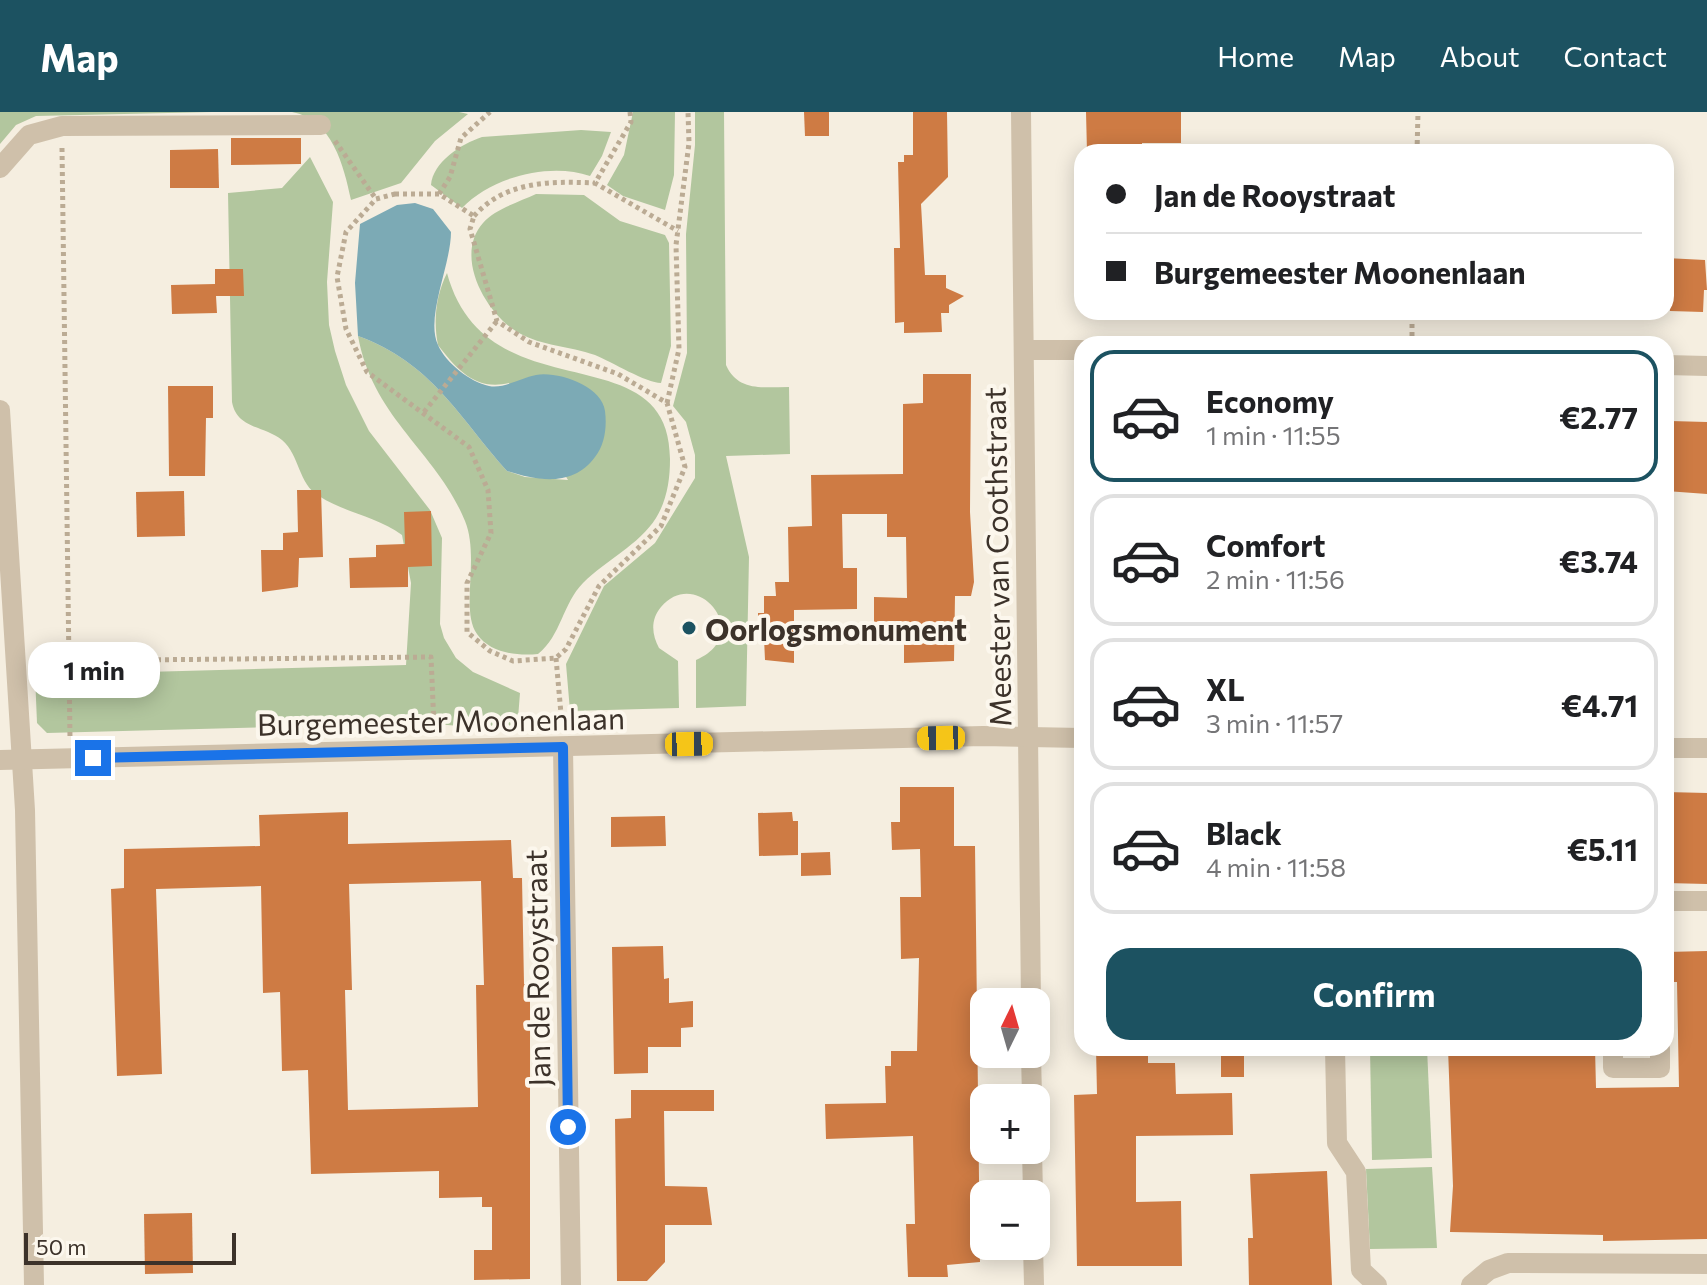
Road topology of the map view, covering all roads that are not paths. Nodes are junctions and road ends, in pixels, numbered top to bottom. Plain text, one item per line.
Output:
1 (1021, 112) edge
2 (321, 125) road end
3 (0, 168) edge
4 (1024, 350) junction
5 (1074, 350) edge
6 (1674, 365) edge
7 (1707, 366) edge
8 (0, 410) edge
9 (1027, 738) junction
10 (1074, 738) edge
11 (563, 747) junction
12 (1674, 748) edge
13 (1707, 748) edge
14 (0, 760) edge
15 (22, 760) junction
16 (1674, 901) edge
17 (1707, 901) edge
18 (1031, 988) edge
19 (1335, 1056) edge
20 (1613, 1056) edge
21 (1660, 1056) edge
22 (1033, 1260) edge
23 (1707, 1264) edge
24 (34, 1285) edge
25 (571, 1285) edge
26 (1034, 1285) edge
27 (1377, 1285) edge
28 (1471, 1285) edge

1 - 4 street, Meester van Coothstraat
2 - 3 street
4 - 5 street
4 - 9 street, Meester van Coothstraat
6 - 7 street
8 - 15 street
9 - 10 street, Burgemeester Moonenlaan
9 - 11 street, Burgemeester Moonenlaan
9 - 18 street, Meester van Coothstraat
11 - 15 street, Burgemeester Moonenlaan
11 - 25 street, Jan de Rooystraat
12 - 13 street
14 - 15 street, Burgemeester Moonenlaan
15 - 24 street
16 - 17 street
19 - 27 street
20 - 21 street
22 - 26 street
23 - 28 street

